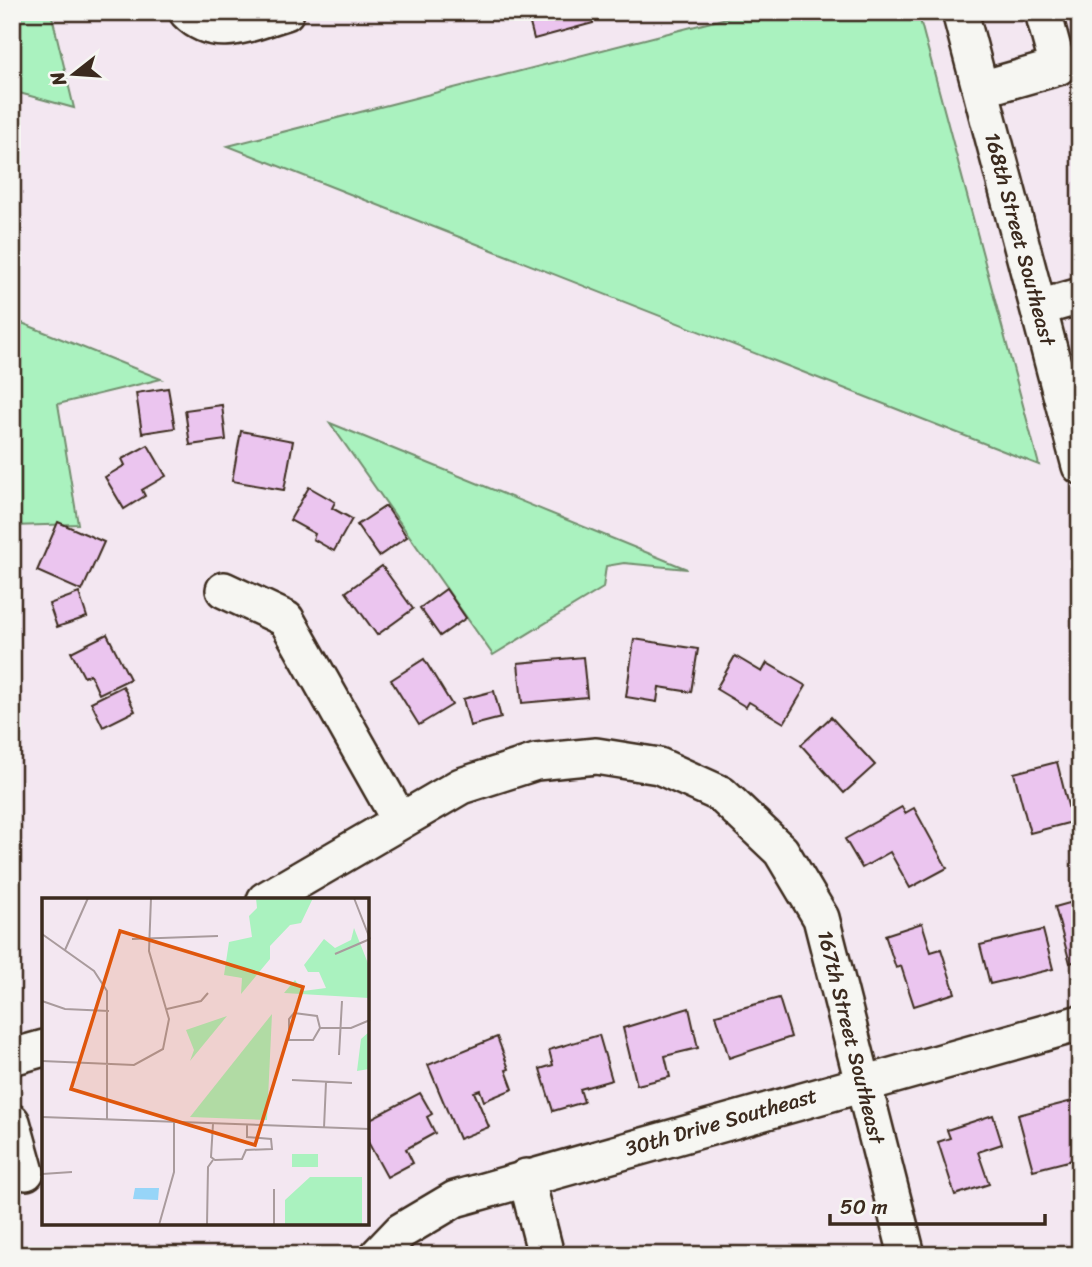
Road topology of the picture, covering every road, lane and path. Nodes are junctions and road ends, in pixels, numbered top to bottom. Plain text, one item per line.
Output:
1 (187, 12) edge
2 (285, 12) edge
3 (960, 12) edge
4 (1043, 12) edge
5 (981, 89) junction
6 (1080, 296) edge
7 (1039, 308) junction
8 (1080, 466) edge
9 (224, 590) dead end
10 (400, 820) junction
11 (268, 898) edge
12 (1080, 1023) edge
13 (42, 1049) edge
14 (12, 1057) edge
15 (863, 1083) junction
16 (12, 1122) edge
17 (26, 1172) dead end
18 (526, 1177) junction
19 (378, 1255) edge
20 (546, 1255) edge
21 (907, 1255) edge

1 - 2 street
3 - 5 street, 168th Street Southeast
4 - 5 street
5 - 7 street, 168th Street Southeast
6 - 7 street
7 - 8 street, 168th Street Southeast
9 - 10 street
10 - 11 street, 167th Street Southeast
10 - 15 street, 167th Street Southeast
12 - 15 street, 30th Drive Southeast
13 - 14 street
15 - 18 street, 30th Drive Southeast
15 - 21 street, 167th Street Southeast
16 - 17 street
18 - 19 street, 30th Drive Southeast
18 - 20 street

